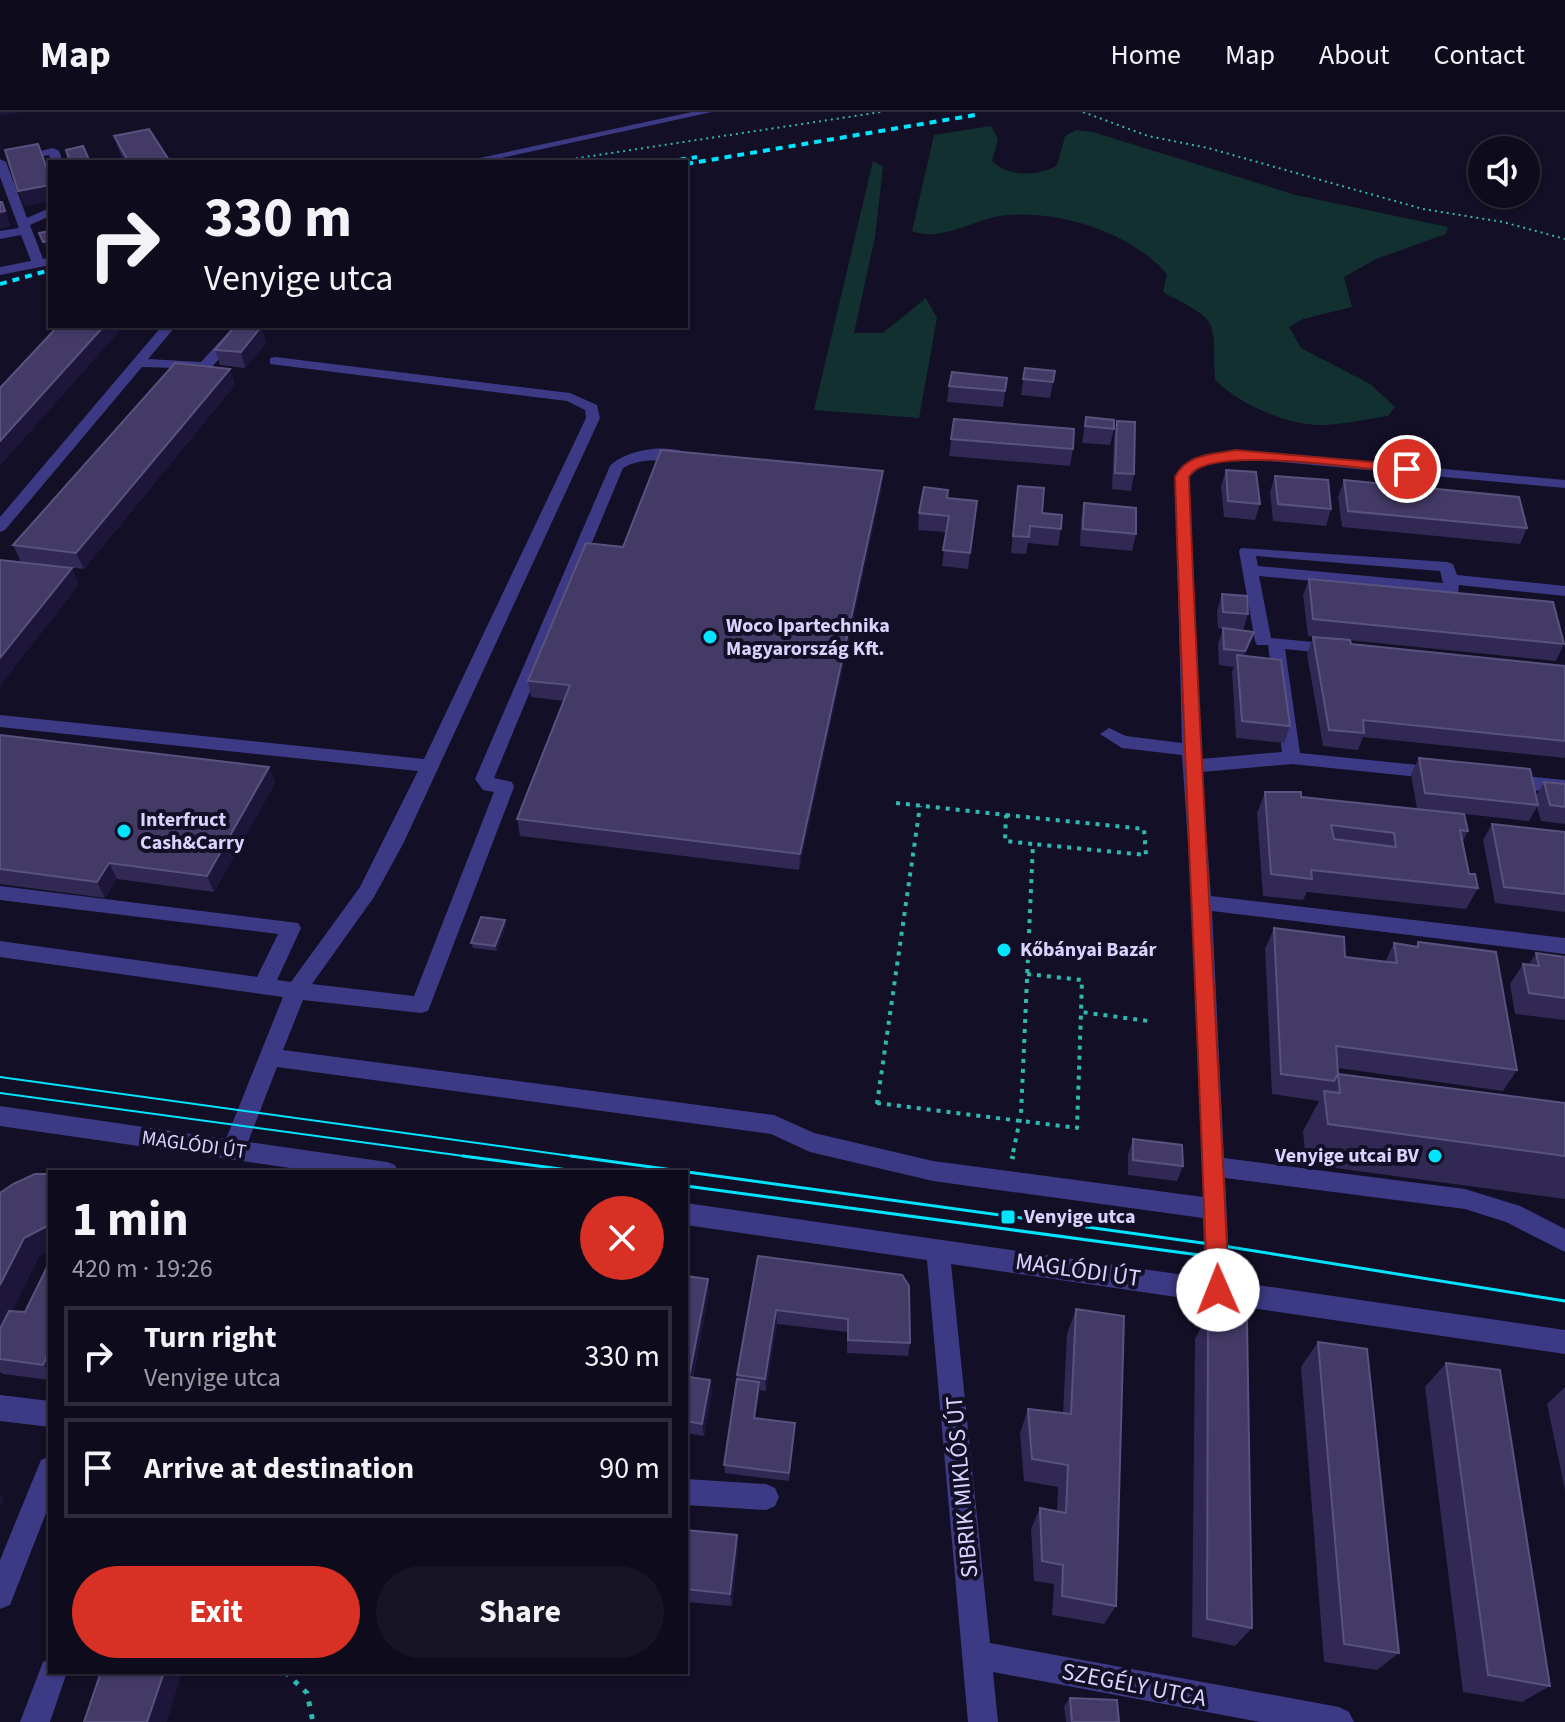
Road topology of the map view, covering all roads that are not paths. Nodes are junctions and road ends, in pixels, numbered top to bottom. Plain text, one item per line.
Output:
1 (707, 112) edge
2 (56, 160) edge
3 (477, 160) edge
4 (0, 161) edge
5 (48, 213) edge
6 (24, 227) junction
7 (0, 235) edge
8 (44, 262) edge
9 (0, 271) edge
10 (167, 328) edge
11 (239, 328) edge
12 (275, 361) dead end
13 (137, 363) junction
14 (711, 459) edge
15 (1565, 484) edge
16 (0, 527) edge
17 (1565, 591) edge
18 (1263, 641) dead end
19 (1352, 651) edge
20 (0, 721) edge
21 (1192, 752) junction
22 (1292, 758) junction
23 (427, 766) junction
24 (1459, 776) edge
25 (1489, 779) edge
26 (1565, 787) edge
27 (0, 893) edge
28 (1202, 902) junction
29 (1565, 946) edge
30 (0, 949) edge
31 (263, 987) junction
32 (296, 991) junction
33 (270, 1057) junction
34 (0, 1116) edge
35 (239, 1158) edge
36 (1214, 1167) junction
37 (366, 1170) edge
38 (1215, 1209) junction
39 (688, 1214) edge
40 (1565, 1241) edge
41 (938, 1253) junction
42 (1218, 1290) junction
43 (1565, 1342) edge
44 (0, 1408) edge
45 (48, 1414) edge
46 (48, 1474) edge
47 (688, 1492) edge
48 (766, 1497) dead end
49 (0, 1595) edge
50 (976, 1655) junction
51 (52, 1674) edge
52 (35, 1722) edge
53 (983, 1722) edge
54 (1339, 1722) edge

1 - 3 street
2 - 4 street
4 - 6 street
5 - 6 street
6 - 7 street
6 - 8 street
8 - 9 street
10 - 13 street
11 - 13 street
12 - 23 street
13 - 16 street
14 - 32 street
15 - 21 street
17 - 18 street
19 - 22 street
20 - 23 street
21 - 22 street
21 - 28 street
22 - 24 street
23 - 32 street
25 - 26 street
27 - 31 street
28 - 29 street
28 - 36 street
30 - 31 street
31 - 32 street
32 - 33 street
33 - 35 street
33 - 38 street
34 - 35 street, MAGLÓDI ÚT
35 - 37 street, MAGLÓDI ÚT
36 - 38 street
36 - 40 street
38 - 42 street
39 - 41 street, MAGLÓDI ÚT
41 - 42 street, MAGLÓDI ÚT
41 - 50 street, SIBRIK MIKLÓS ÚT
42 - 43 street, MAGLÓDI ÚT
44 - 45 street
46 - 49 street
47 - 48 street
50 - 53 street, SIBRIK MIKLÓS ÚT
50 - 54 street, SZEGÉLY UTCA
51 - 52 street

